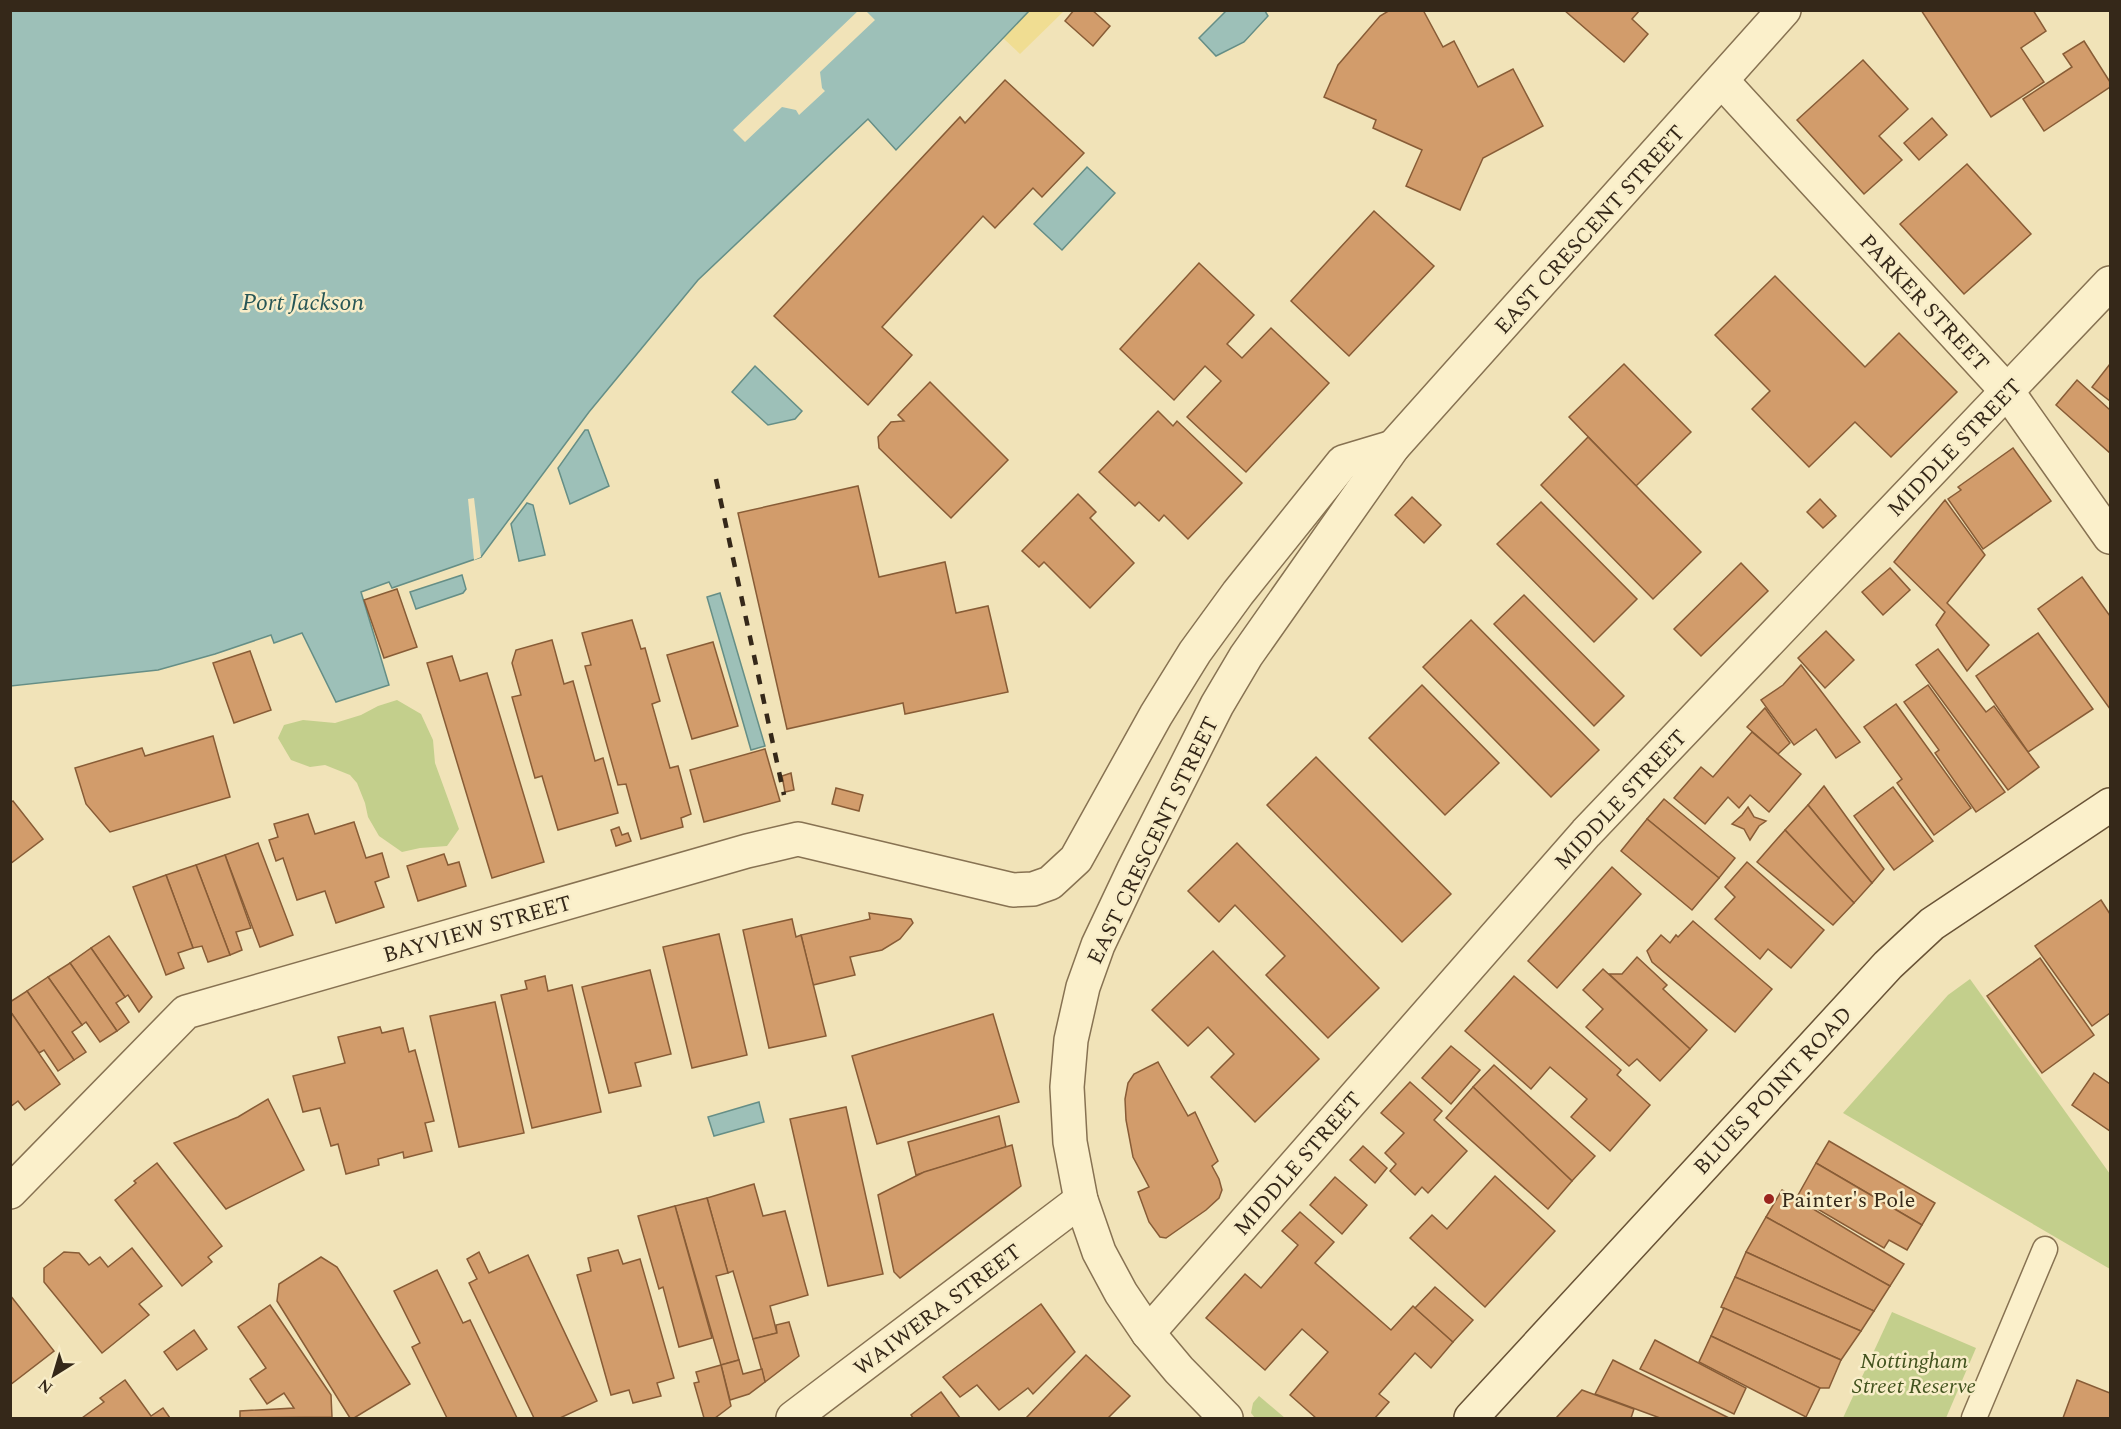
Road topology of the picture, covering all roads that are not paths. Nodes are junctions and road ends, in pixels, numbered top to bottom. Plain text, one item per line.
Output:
1 (1784, 10) edge
2 (1722, 81) junction
3 (2110, 283) edge
4 (2007, 391) junction
5 (1393, 447) junction
6 (2110, 537) edge
7 (2110, 805) edge
8 (10, 1192) edge
9 (1081, 1200) junction
10 (2045, 1249) dead end
11 (1148, 1333) junction
12 (793, 1419) edge
13 (1226, 1419) edge
14 (1471, 1419) edge
15 (1974, 1419) edge

1 - 2 street, EAST CRESCENT STREET
2 - 4 street, PARKER STREET
2 - 5 street, EAST CRESCENT STREET
3 - 4 street, MIDDLE STREET
4 - 6 street, PARKER STREET
4 - 11 street, MIDDLE STREET
5 - 8 street, BAYVIEW STREET
5 - 9 street, EAST CRESCENT STREET
7 - 14 street, BLUES POINT ROAD
9 - 11 street, EAST CRESCENT STREET
9 - 12 street, WAIWERA STREET
10 - 15 lane
11 - 13 street, EAST CRESCENT STREET

